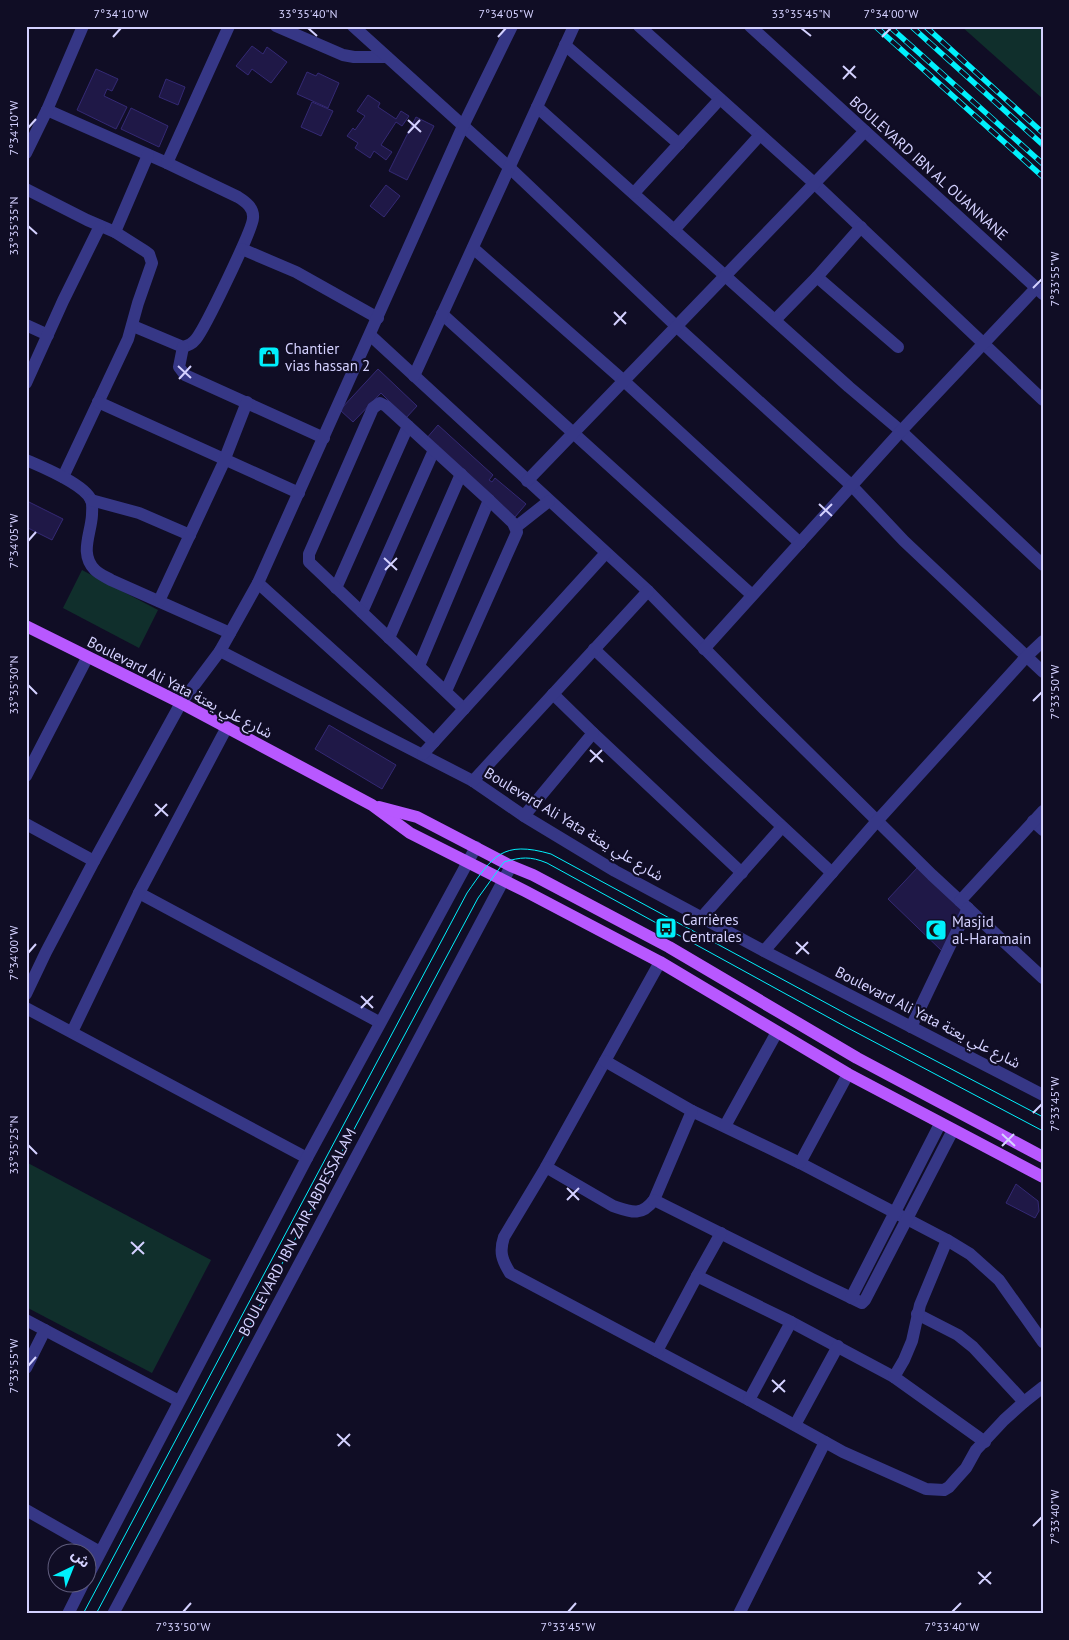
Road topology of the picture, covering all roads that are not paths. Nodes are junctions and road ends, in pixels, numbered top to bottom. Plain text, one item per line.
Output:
1 (83, 26) edge
2 (229, 26) edge
3 (276, 26) edge
4 (353, 26) edge
5 (512, 26) edge
6 (574, 26) edge
7 (639, 26) edge
8 (750, 26) edge
9 (565, 45) junction
10 (387, 57) junction
11 (720, 99) junction
12 (537, 107) junction
13 (47, 110) junction
14 (464, 126) junction
15 (865, 131) junction
16 (760, 135) junction
17 (679, 144) junction
18 (26, 153) edge
19 (148, 155) junction
20 (167, 163) junction
21 (510, 168) junction
22 (814, 183) junction
23 (26, 189) edge
24 (634, 193) junction
25 (100, 226) junction
26 (861, 227) junction
27 (674, 230) junction
28 (115, 232) junction
29 (473, 248) junction
30 (242, 249) junction
31 (726, 275) junction
32 (817, 277) junction
33 (1039, 291) edge
34 (442, 314) junction
35 (378, 318) junction
36 (775, 320) junction
37 (26, 325) edge
38 (133, 326) junction
39 (676, 326) junction
40 (48, 335) junction
41 (370, 336) junction
42 (984, 343) junction
43 (183, 347) junction
44 (898, 347) dead end
45 (414, 376) junction
46 (624, 381) junction
47 (26, 383) edge
48 (1043, 400) edge
49 (98, 402) junction
50 (247, 402) junction
51 (408, 426) junction
52 (901, 431) junction
53 (574, 433) junction
54 (324, 438) junction
55 (434, 450) junction
56 (26, 460) edge
57 (225, 460) junction
58 (461, 474) junction
59 (63, 477) junction
60 (527, 481) junction
61 (852, 486) junction
62 (299, 493) junction
63 (91, 500) junction
64 (489, 500) junction
65 (549, 501) junction
66 (516, 527) junction
67 (190, 535) junction
68 (800, 543) junction
69 (606, 554) junction
70 (1043, 565) edge
71 (258, 583) junction
72 (336, 588) junction
73 (648, 591) junction
74 (752, 595) junction
75 (159, 601) junction
76 (362, 612) junction
77 (26, 626) edge
78 (230, 633) junction
79 (389, 638) junction
80 (1043, 641) edge
81 (594, 649) junction
82 (704, 649) junction
83 (220, 651) junction
84 (1026, 657) junction
85 (87, 658) junction
86 (419, 666) junction
87 (1043, 672) edge
88 (446, 691) junction
89 (553, 694) junction
90 (181, 703) junction
91 (464, 709) junction
92 (226, 728) junction
93 (593, 733) junction
94 (434, 742) junction
95 (423, 754) junction
96 (26, 776) edge
97 (473, 781) junction
98 (372, 805) junction
99 (1043, 811) edge
100 (524, 816) junction
101 (877, 821) junction
102 (26, 824) edge
103 (1038, 826) edge
104 (782, 827) junction
105 (476, 847) junction
106 (94, 861) junction
107 (468, 862) junction
108 (511, 866) junction
109 (742, 873) junction
110 (832, 873) junction
111 (503, 880) junction
112 (139, 893) junction
113 (964, 905) junction
114 (702, 918) junction
115 (764, 951) junction
116 (660, 962) junction
117 (1043, 978) edge
118 (26, 994) edge
119 (26, 1008) edge
120 (379, 1022) junction
121 (911, 1027) junction
122 (72, 1032) junction
123 (776, 1032) junction
124 (605, 1061) junction
125 (848, 1074) junction
126 (1043, 1096) edge
127 (692, 1111) junction
128 (940, 1124) junction
129 (725, 1126) junction
130 (953, 1130) junction
131 (1043, 1157) edge
132 (307, 1158) junction
133 (800, 1163) junction
134 (546, 1167) junction
135 (1043, 1177) edge
136 (654, 1200) junction
137 (901, 1216) junction
138 (721, 1233) junction
139 (947, 1240) junction
140 (697, 1276) junction
141 (917, 1314) junction
142 (26, 1320) edge
143 (790, 1322) junction
144 (45, 1330) junction
145 (1043, 1342) edge
146 (838, 1346) junction
147 (657, 1351) junction
148 (26, 1368) edge
149 (894, 1377) junction
150 (1043, 1388) edge
151 (749, 1400) junction
152 (179, 1401) junction
153 (1024, 1402) junction
154 (795, 1425) junction
155 (825, 1442) junction
156 (985, 1442) junction
157 (26, 1510) edge
158 (100, 1552) junction
159 (98, 1556) edge
160 (79, 1592) edge
161 (68, 1614) edge
162 (113, 1614) edge
163 (738, 1614) edge

1 - 13 street
2 - 20 street
3 - 10 street
4 - 10 street
5 - 14 street
6 - 9 street
7 - 11 street
8 - 15 street, BOULEVARD IBN AL OUANNANE
9 - 12 street
9 - 17 street
10 - 14 street
11 - 16 street
11 - 17 street
12 - 21 street
12 - 24 street
13 - 18 street
13 - 19 street
14 - 21 street
14 - 35 street
15 - 22 street
15 - 33 street, BOULEVARD IBN AL OUANNANE
16 - 22 street
16 - 27 street
17 - 24 street
19 - 20 street
19 - 28 street
20 - 30 street
21 - 29 street
21 - 39 street
22 - 26 street
22 - 31 street
23 - 25 street
24 - 27 street
25 - 28 street
25 - 40 street
26 - 32 street
26 - 42 street
27 - 31 street
28 - 38 street
29 - 34 street
29 - 46 street
30 - 35 street
30 - 43 street
31 - 36 street
31 - 39 street
32 - 36 street
32 - 44 street
33 - 42 street
34 - 45 street
34 - 53 street
35 - 41 street
36 - 52 street
37 - 40 street
38 - 43 street
38 - 49 street
39 - 46 street
39 - 61 street
40 - 47 street
41 - 45 street
41 - 54 street
42 - 48 street
42 - 52 street
43 - 50 street
45 - 60 street
46 - 53 street
46 - 68 street
49 - 57 street
49 - 59 street
50 - 54 street
50 - 57 street
51 - 55 street
51 - 72 street
51 - 72 street
52 - 61 street
52 - 70 street
53 - 60 street
53 - 74 street
54 - 62 street
55 - 58 street
55 - 76 street
56 - 59 street
57 - 62 street
57 - 67 street
58 - 64 street
58 - 79 street
59 - 63 street
60 - 65 street
61 - 68 street
61 - 84 street
62 - 71 street
63 - 67 street
63 - 75 street
64 - 66 street
64 - 86 street
65 - 66 street
65 - 69 street
66 - 88 street
67 - 75 street
68 - 74 street
69 - 73 street
69 - 91 street
71 - 78 street
71 - 94 street
72 - 76 street
73 - 81 street
73 - 82 street
74 - 82 street
75 - 78 street
76 - 79 street
77 - 85 main road, Boulevard Ali Yata شارع علي يعتة
78 - 83 street
79 - 86 street
80 - 84 street
81 - 89 street
81 - 104 street
82 - 101 street
83 - 90 street
83 - 95 street, Boulevard Ali Yata شارع علي يعتة
84 - 87 street
84 - 101 street
85 - 90 main road, Boulevard Ali Yata شارع علي يعتة
85 - 96 street
86 - 88 street
88 - 91 street
89 - 93 street
89 - 97 street
90 - 92 main road, Boulevard Ali Yata شارع علي يعتة
90 - 106 street
91 - 94 street
92 - 98 main road, Boulevard Ali Yata شارع علي يعتة
92 - 112 street
93 - 100 street
93 - 109 street
94 - 95 street
95 - 97 street, Boulevard Ali Yata شارع علي يعتة
97 - 100 street, Boulevard Ali Yata شارع علي يعتة
98 - 105 main road, Boulevard Ali Yata شارع علي يعتة
98 - 107 main road, Boulevard Ali Yata شارع علي يعتة
99 - 103 street
100 - 114 street, Boulevard Ali Yata شارع علي يعتة
101 - 110 street
101 - 113 street
102 - 106 street
103 - 113 street
104 - 109 street
104 - 110 street
105 - 107 street, BOULEVARD IBN ZAIR ABDESSALAM
105 - 108 main road, Boulevard Ali Yata شارع علي يعتة
106 - 118 street
107 - 111 main road, Boulevard Ali Yata شارع علي يعتة
107 - 120 street, BOULEVARD IBN ZAIR ABDESSALAM
108 - 111 street, BOULEVARD IBN ZAIR ABDESSALAM
108 - 131 main road, Boulevard Ali Yata شارع علي يعتة
109 - 114 street
110 - 115 street
111 - 116 main road, Boulevard Ali Yata شارع علي يعتة
111 - 162 street, BOULEVARD IBN ZAIR ABDESSALAM
112 - 120 street
112 - 122 street
113 - 117 street
113 - 121 street
114 - 115 street, Boulevard Ali Yata شارع علي يعتة
115 - 121 street, Boulevard Ali Yata شارع علي يعتة
116 - 123 main road, Boulevard Ali Yata شارع علي يعتة
116 - 124 street
119 - 122 street
120 - 132 street, BOULEVARD IBN ZAIR ABDESSALAM
121 - 126 street, Boulevard Ali Yata شارع علي يعتة
122 - 132 street
123 - 125 main road, Boulevard Ali Yata شارع علي يعتة
123 - 129 street
124 - 127 street
124 - 134 street
125 - 128 main road, Boulevard Ali Yata شارع علي يعتة
125 - 133 street
127 - 129 street
127 - 136 street
128 - 130 main road, Boulevard Ali Yata شارع علي يعتة
128 - 137 street
129 - 133 street
130 - 135 main road, Boulevard Ali Yata شارع علي يعتة
130 - 137 street
132 - 152 street, BOULEVARD IBN ZAIR ABDESSALAM
133 - 137 street
134 - 136 street
134 - 147 street
136 - 138 street
137 - 138 street
137 - 139 street
138 - 140 street
139 - 141 street
139 - 145 street
140 - 143 street
140 - 147 street
141 - 149 street
141 - 153 street
142 - 144 street
143 - 146 street
143 - 151 street
144 - 148 street
144 - 152 street
146 - 149 street
146 - 154 street
147 - 151 street
149 - 156 street
150 - 153 street
151 - 154 street
152 - 158 street, BOULEVARD IBN ZAIR ABDESSALAM
153 - 156 street
154 - 155 street
155 - 156 street
155 - 163 street
157 - 158 street
158 - 159 street, BOULEVARD IBN ZAIR ABDESSALAM
160 - 161 street

